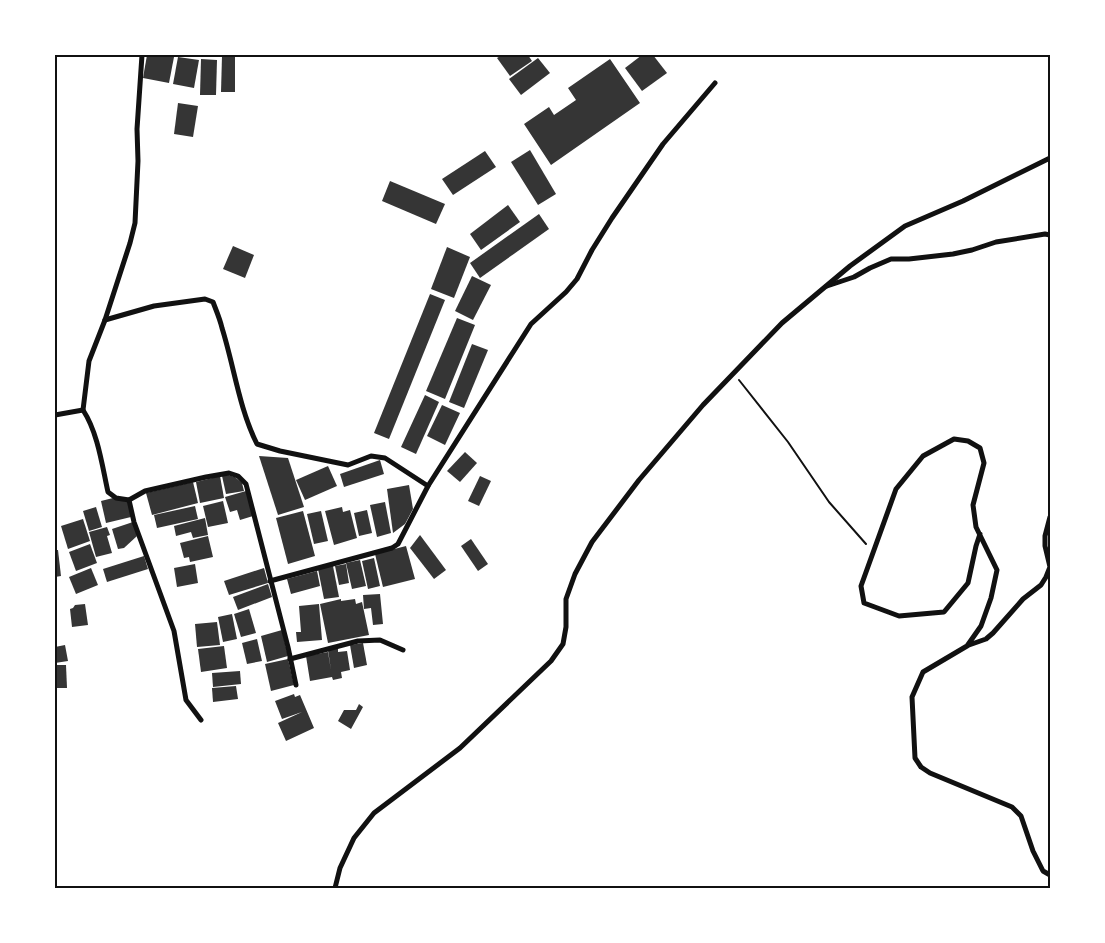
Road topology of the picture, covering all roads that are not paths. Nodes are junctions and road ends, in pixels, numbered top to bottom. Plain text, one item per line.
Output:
1 (142, 55) edge
2 (715, 83) dead end
3 (1050, 158) edge
4 (1050, 235) edge
5 (825, 287) junction
6 (106, 320) junction
7 (83, 410) junction
8 (55, 415) edge
9 (428, 486) junction
10 (129, 500) junction
11 (1050, 517) edge
12 (980, 534) junction
13 (270, 582) junction
14 (967, 646) junction
15 (403, 650) dead end
16 (290, 659) junction
17 (296, 685) dead end
18 (201, 720) dead end
19 (1050, 875) edge
20 (335, 888) edge

1 - 6 street
2 - 9 street
3 - 5 street
4 - 5 street
5 - 20 street
6 - 7 street
6 - 9 street
7 - 8 street
7 - 10 street
9 - 13 street
10 - 13 street
10 - 18 street
11 - 14 street
12 - 12 street
12 - 14 street
13 - 16 street
14 - 19 street
15 - 16 street
16 - 17 street

